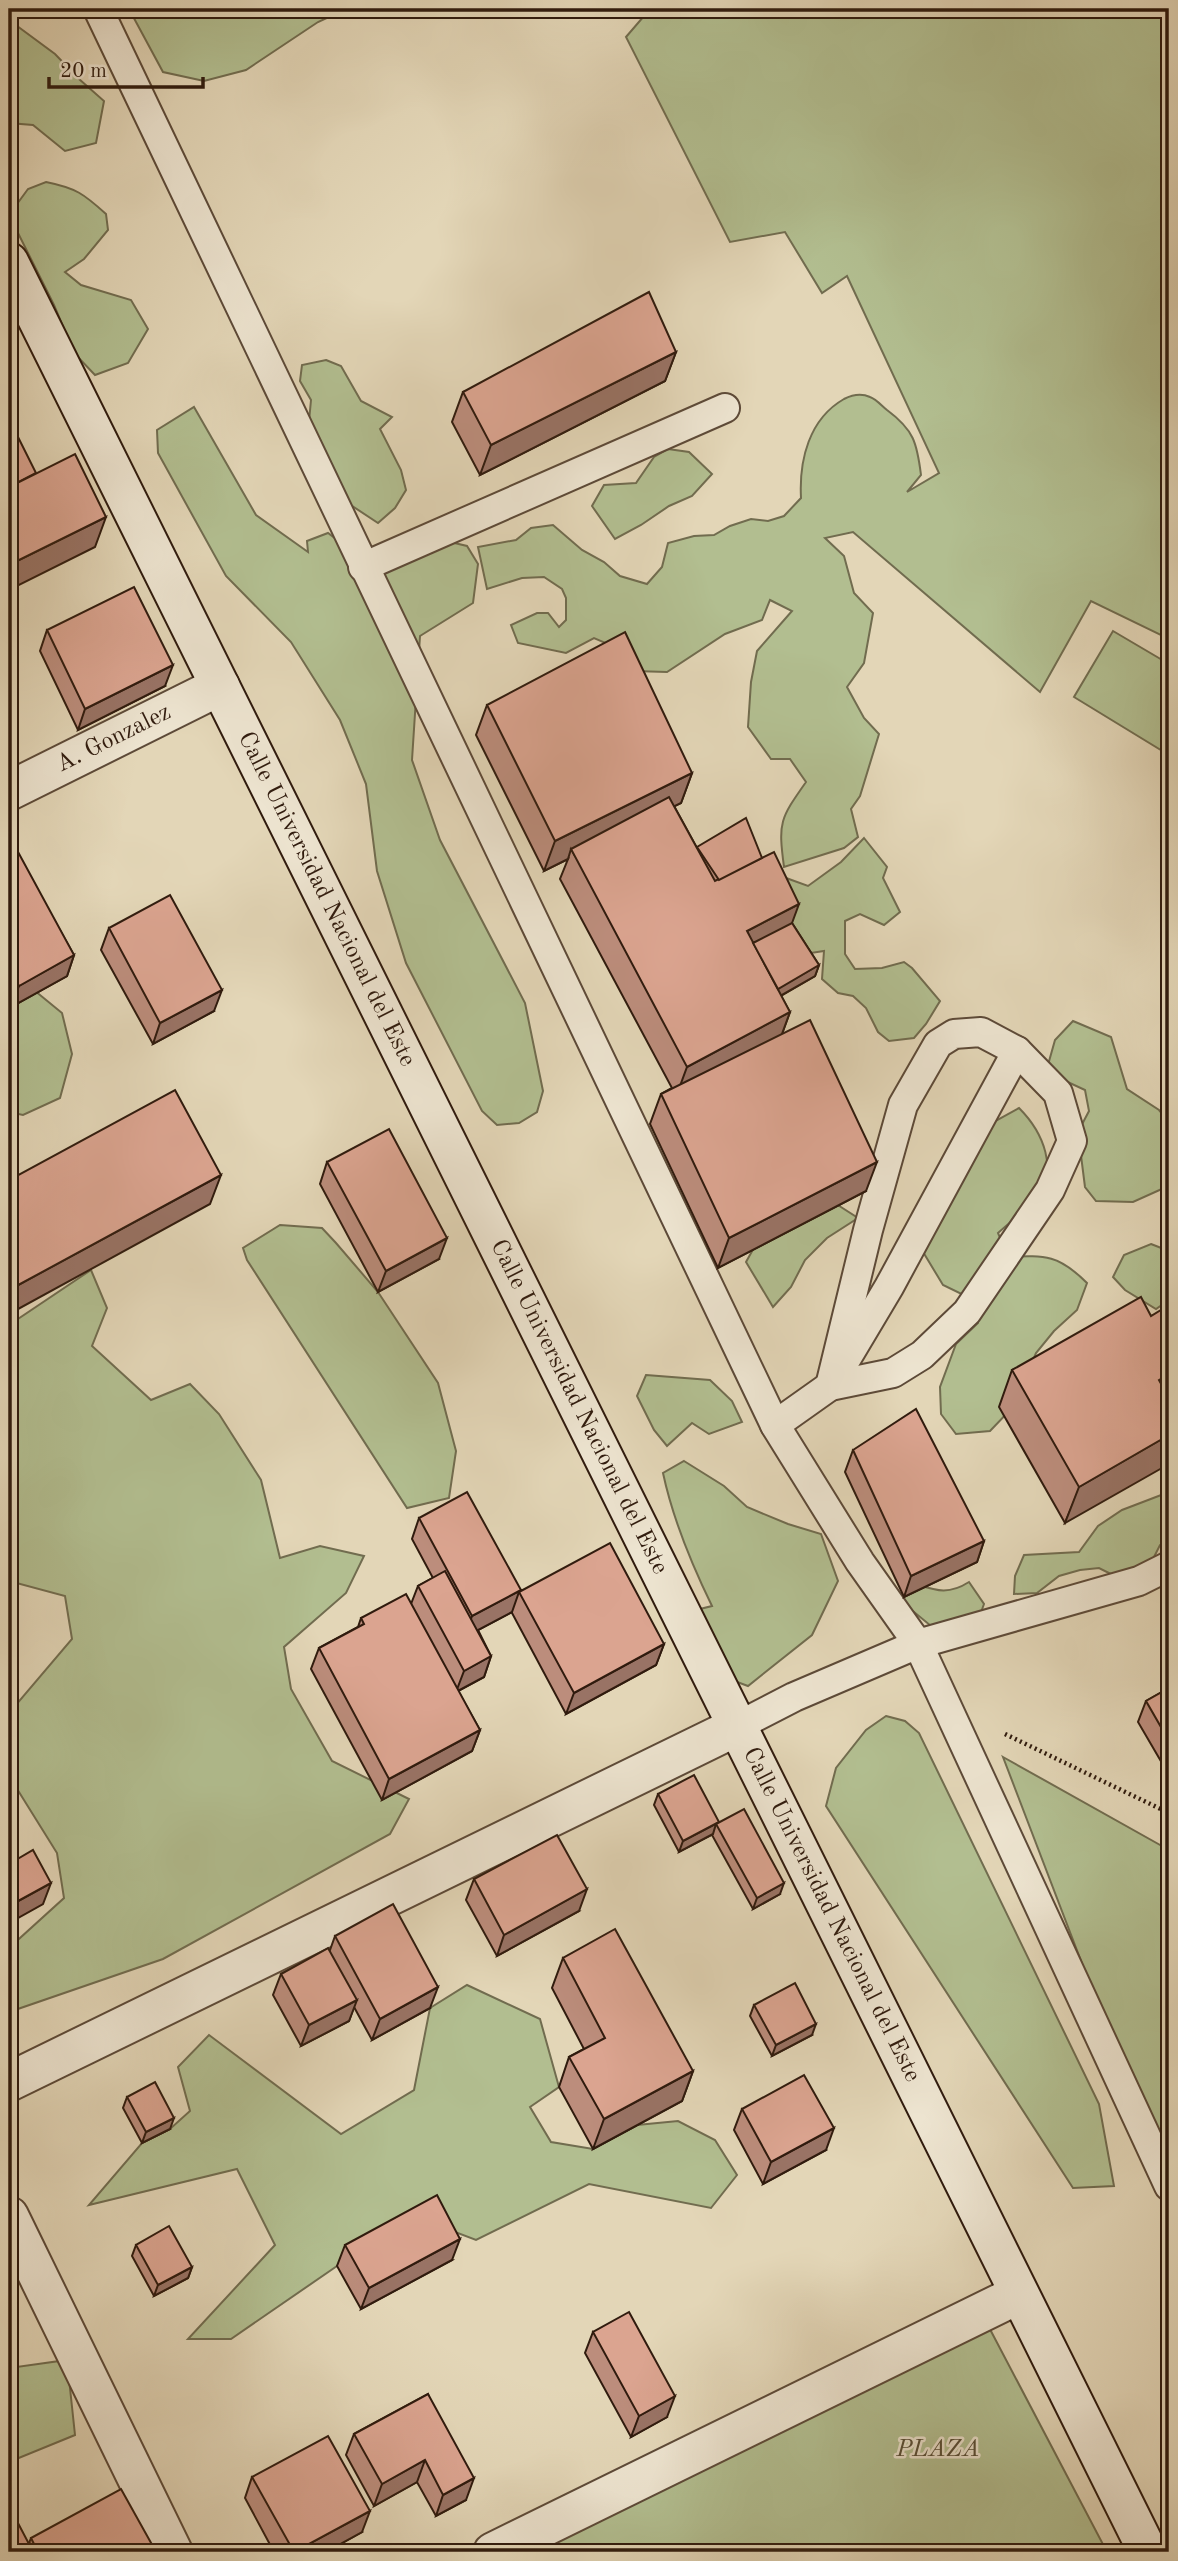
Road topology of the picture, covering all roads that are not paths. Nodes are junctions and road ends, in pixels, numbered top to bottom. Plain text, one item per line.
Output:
1 (98, 9) edge
2 (9, 262) edge
3 (725, 408) dead end
4 (363, 567) junction
5 (220, 686) junction
6 (9, 791) edge
7 (1017, 1051) junction
8 (830, 1386) junction
9 (775, 1425) junction
10 (1169, 1566) edge
11 (918, 1644) junction
12 (738, 1726) junction
13 (9, 2082) edge
14 (1169, 2186) edge
15 (9, 2216) edge
16 (1019, 2294) junction
17 (173, 2552) edge
18 (493, 2552) edge
19 (1148, 2552) edge

1 - 4 lane
2 - 5 street, Calle Universidad Nacional del Este
3 - 4 lane
4 - 9 lane
5 - 6 street, A. Gonzalez
5 - 12 street, Calle Universidad Nacional del Este
7 - 8 lane
7 - 8 lane
7 - 8 lane
8 - 9 lane
9 - 11 lane
10 - 11 lane
11 - 12 lane
11 - 14 lane
12 - 13 street
12 - 16 street, Calle Universidad Nacional del Este
15 - 17 street
16 - 18 street
16 - 19 street, Calle Universidad Nacional del Este

